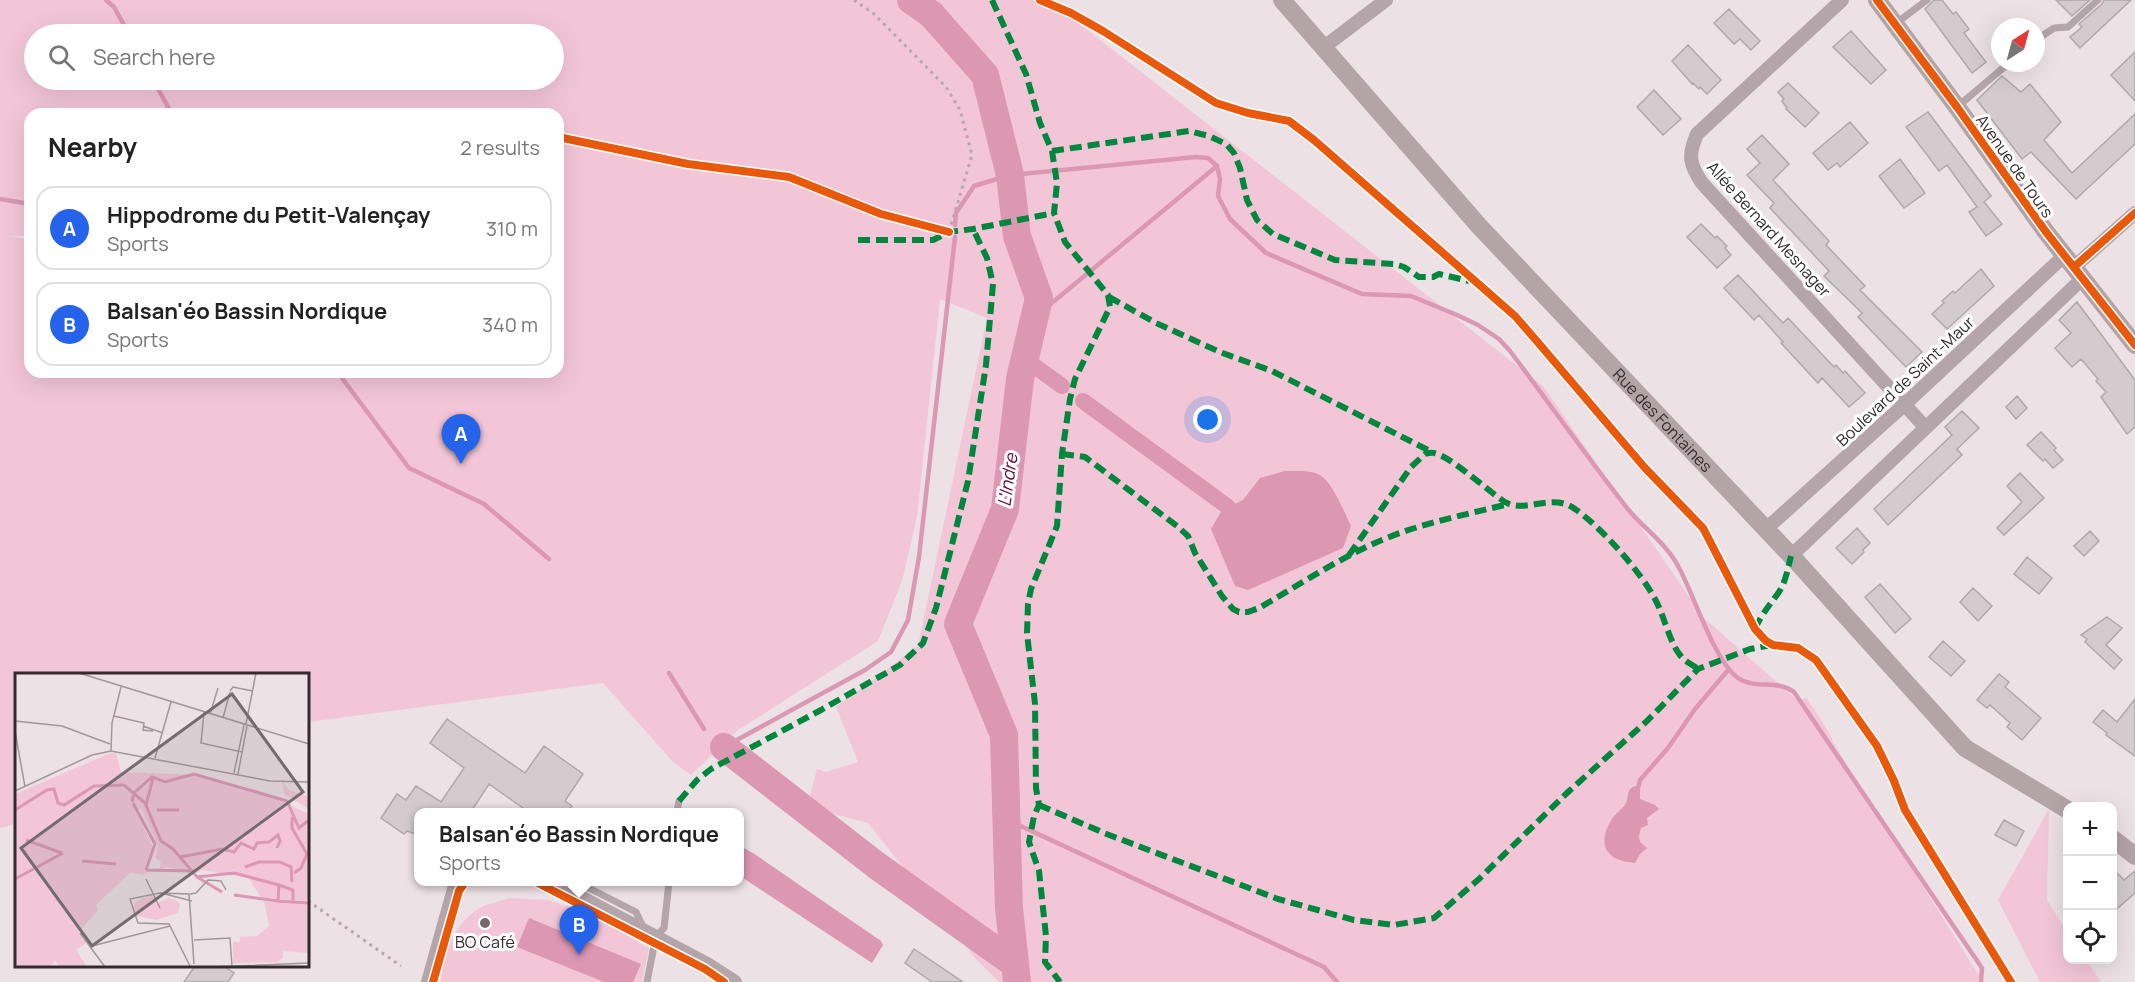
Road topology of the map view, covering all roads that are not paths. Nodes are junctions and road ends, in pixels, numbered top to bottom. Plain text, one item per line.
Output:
1 (1282, 0) edge
2 (1386, 0) edge
3 (1842, 0) edge
4 (1877, 0) edge
5 (1927, 0) edge
6 (2098, 0) edge
7 (1895, 24) junction
8 (2045, 34) edge
9 (1324, 47) junction
10 (1998, 72) edge
11 (1957, 107) junction
12 (2135, 213) edge
13 (2074, 267) junction
14 (2135, 345) edge
15 (1905, 404) junction
16 (1925, 427) junction
17 (1766, 529) junction
18 (1791, 556) junction
19 (679, 801) dead end
20 (678, 808) edge
21 (2063, 808) edge
22 (2117, 842) edge
23 (2135, 856) edge
24 (455, 886) edge
25 (560, 886) edge
26 (585, 886) edge
27 (669, 886) edge
28 (650, 933) junction
29 (731, 981) edge
30 (428, 982) edge
31 (647, 982) edge

1 - 9 street, Rue des Fontaines
2 - 9 street
3 - 15 street, Allée Bernard Mesnager
4 - 7 street, Avenue de Tours
5 - 7 lane
6 - 8 lane
7 - 11 street, Avenue de Tours
9 - 17 street, Rue des Fontaines
10 - 11 lane
11 - 13 street, Avenue de Tours
12 - 13 street
13 - 14 street, Avenue de Tours
13 - 15 street, Boulevard de Saint-Maur
13 - 16 street
15 - 16 street
15 - 17 street, Boulevard de Saint-Maur
16 - 18 street
17 - 18 street, Rue des Fontaines
18 - 21 street, Rue des Fontaines
19 - 20 lane
22 - 23 street
24 - 30 street
25 - 28 street
26 - 28 lane
27 - 28 lane
28 - 29 street
28 - 31 lane

